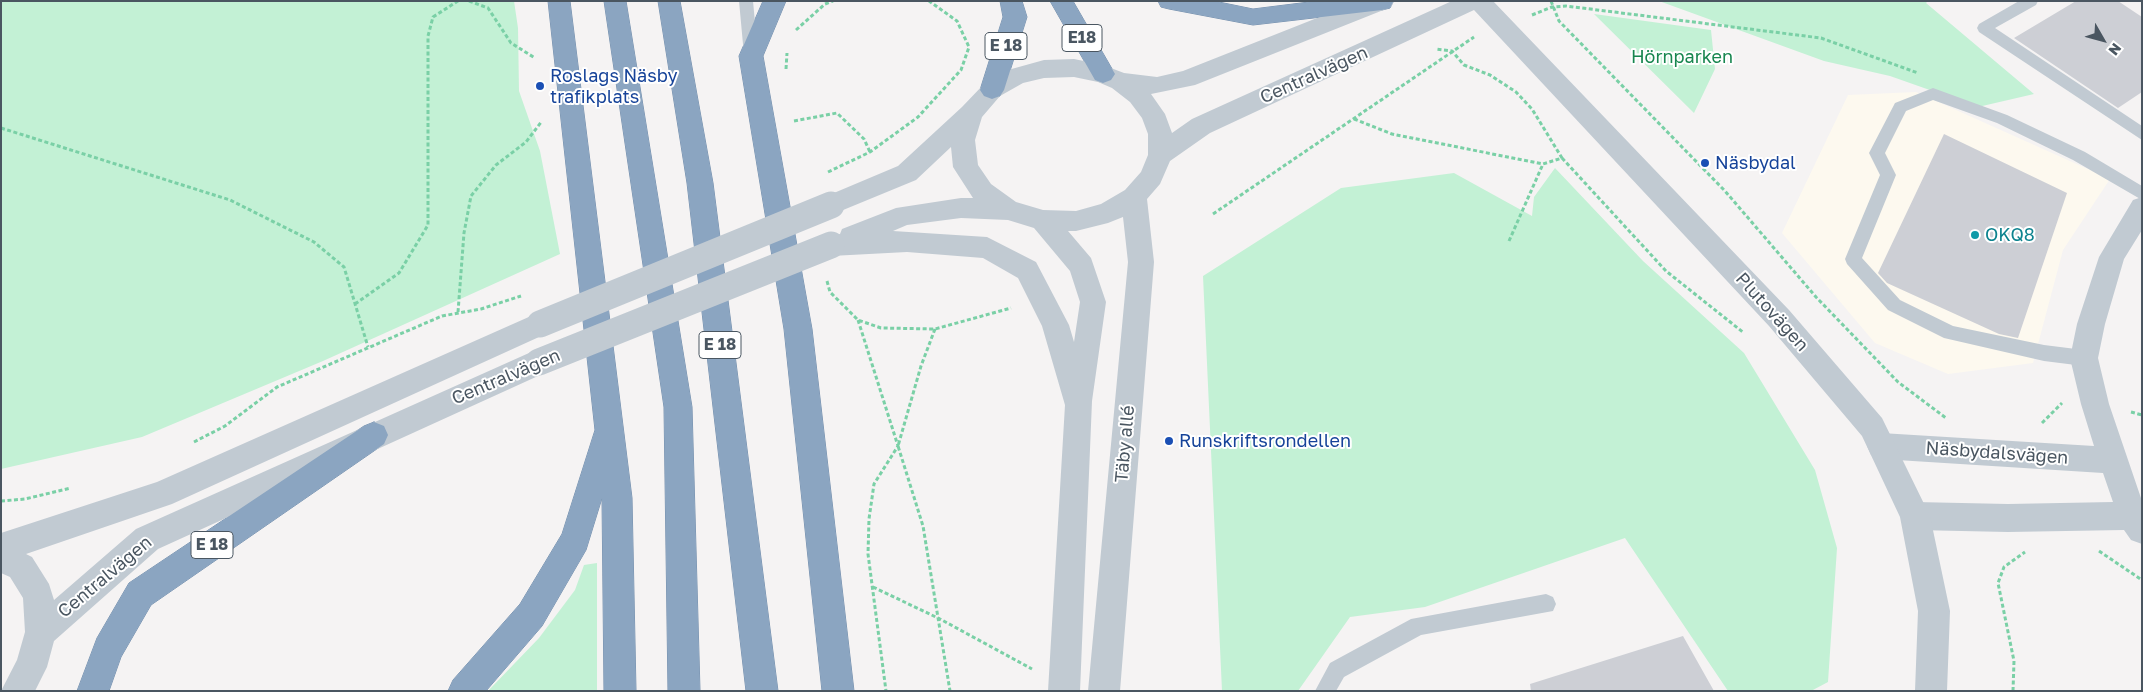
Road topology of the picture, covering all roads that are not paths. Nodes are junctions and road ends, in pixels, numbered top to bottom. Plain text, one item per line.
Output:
1 (559, 1) edge
2 (615, 1) edge
3 (669, 1) edge
4 (746, 1) edge
5 (775, 1) edge
6 (1011, 1) edge
7 (1061, 1) edge
8 (1169, 1) edge
9 (1382, 1) edge
10 (1472, 1) edge
11 (1479, 1) edge
12 (2031, 1) edge
13 (751, 56) junction
14 (1111, 78) junction
15 (992, 90) junction
16 (971, 114) junction
17 (2142, 134) edge
18 (1160, 155) junction
19 (2142, 194) edge
20 (1134, 197) junction
21 (2142, 207) edge
22 (1008, 210) junction
23 (1043, 220) junction
24 (831, 245) junction
25 (2084, 358) junction
26 (1079, 406) junction
27 (608, 428) junction
28 (374, 435) junction
29 (1881, 446) junction
30 (2113, 460) junction
31 (1915, 516) junction
32 (2137, 523) edge
33 (1, 548) edge
34 (1, 558) edge
35 (1546, 604) dead end
36 (41, 632) junction
37 (17, 691) edge
38 (93, 691) edge
39 (464, 691) edge
40 (620, 691) edge
41 (684, 691) edge
42 (762, 691) edge
43 (838, 691) edge
44 (1064, 691) edge
45 (1104, 691) edge
46 (1325, 691) edge
47 (1931, 691) edge

1 - 27 highway
2 - 41 highway
3 - 42 highway, E 18
4 - 13 lane
5 - 13 highway
6 - 15 highway, E 18
7 - 14 highway, E18
8 - 9 highway
9 - 14 street, Centralvägen
10 - 18 street, Centralvägen
11 - 29 street, Plutovägen
12 - 17 lane
13 - 43 highway
14 - 15 street, Centralvägen
14 - 18 street, Centralvägen
15 - 16 street, Centralvägen
16 - 22 street, Centralvägen
16 - 33 street, Centralvägen, bridge
18 - 20 street, Centralvägen
19 - 25 lane
20 - 23 street, Centralvägen
20 - 45 street, Täby allé
21 - 25 street
22 - 23 street, Centralvägen
22 - 24 street, Centralvägen
23 - 26 street
24 - 26 street
24 - 28 street, Centralvägen, bridge
25 - 30 street
26 - 44 street
27 - 39 highway
27 - 40 highway
28 - 36 street, Centralvägen
28 - 38 highway, E 18
29 - 30 street, Näsbydalsvägen
29 - 31 street, Plutovägen
30 - 32 street
31 - 32 street
31 - 47 street, Plutovägen
34 - 36 street, Centralvägen
35 - 46 lane
36 - 37 street, Centralvägen

